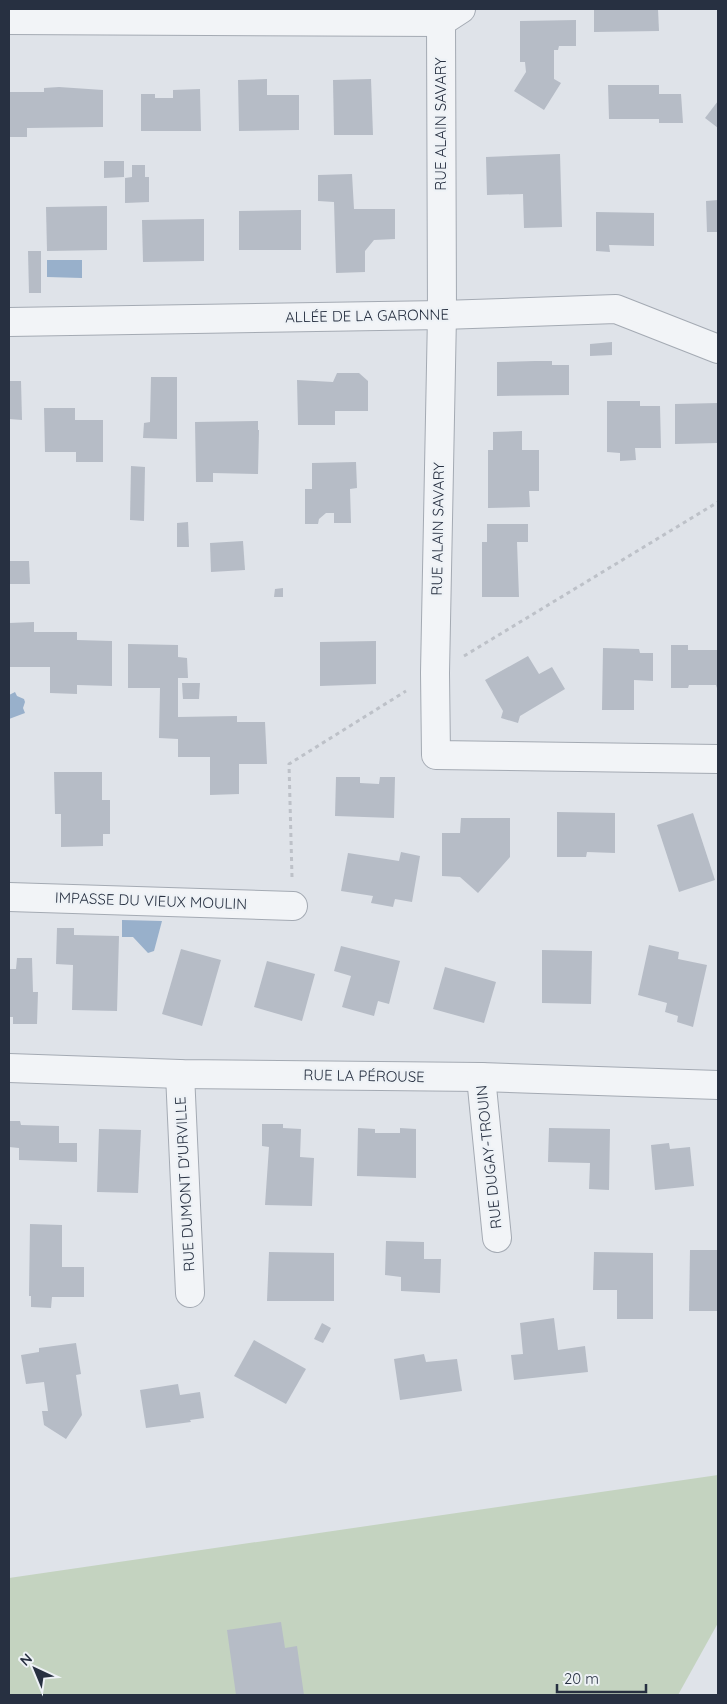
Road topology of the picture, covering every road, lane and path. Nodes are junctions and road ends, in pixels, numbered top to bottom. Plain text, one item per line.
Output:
1 (271, 15) edge
2 (451, 15) edge
3 (9, 20) edge
4 (442, 315) junction
5 (9, 322) edge
6 (718, 349) edge
7 (718, 759) edge
8 (9, 897) edge
9 (293, 906) dead end
10 (9, 1068) edge
11 (180, 1074) junction
12 (481, 1077) junction
13 (718, 1085) edge
14 (498, 1238) dead end
15 (190, 1294) dead end

1 - 2 street
1 - 3 street
2 - 4 street, RUE ALAIN SAVARY
4 - 5 street, ALLÉE DE LA GARONNE
4 - 6 street, ALLÉE DE LA GARONNE
4 - 7 street, RUE ALAIN SAVARY
8 - 9 street, IMPASSE DU VIEUX MOULIN
10 - 11 street, RUE LA PÉROUSE
11 - 12 street, RUE LA PÉROUSE
11 - 15 street, RUE DUMONT D'URVILLE
12 - 13 street, RUE LA PÉROUSE
12 - 14 street, RUE DUGAY-TROUIN

